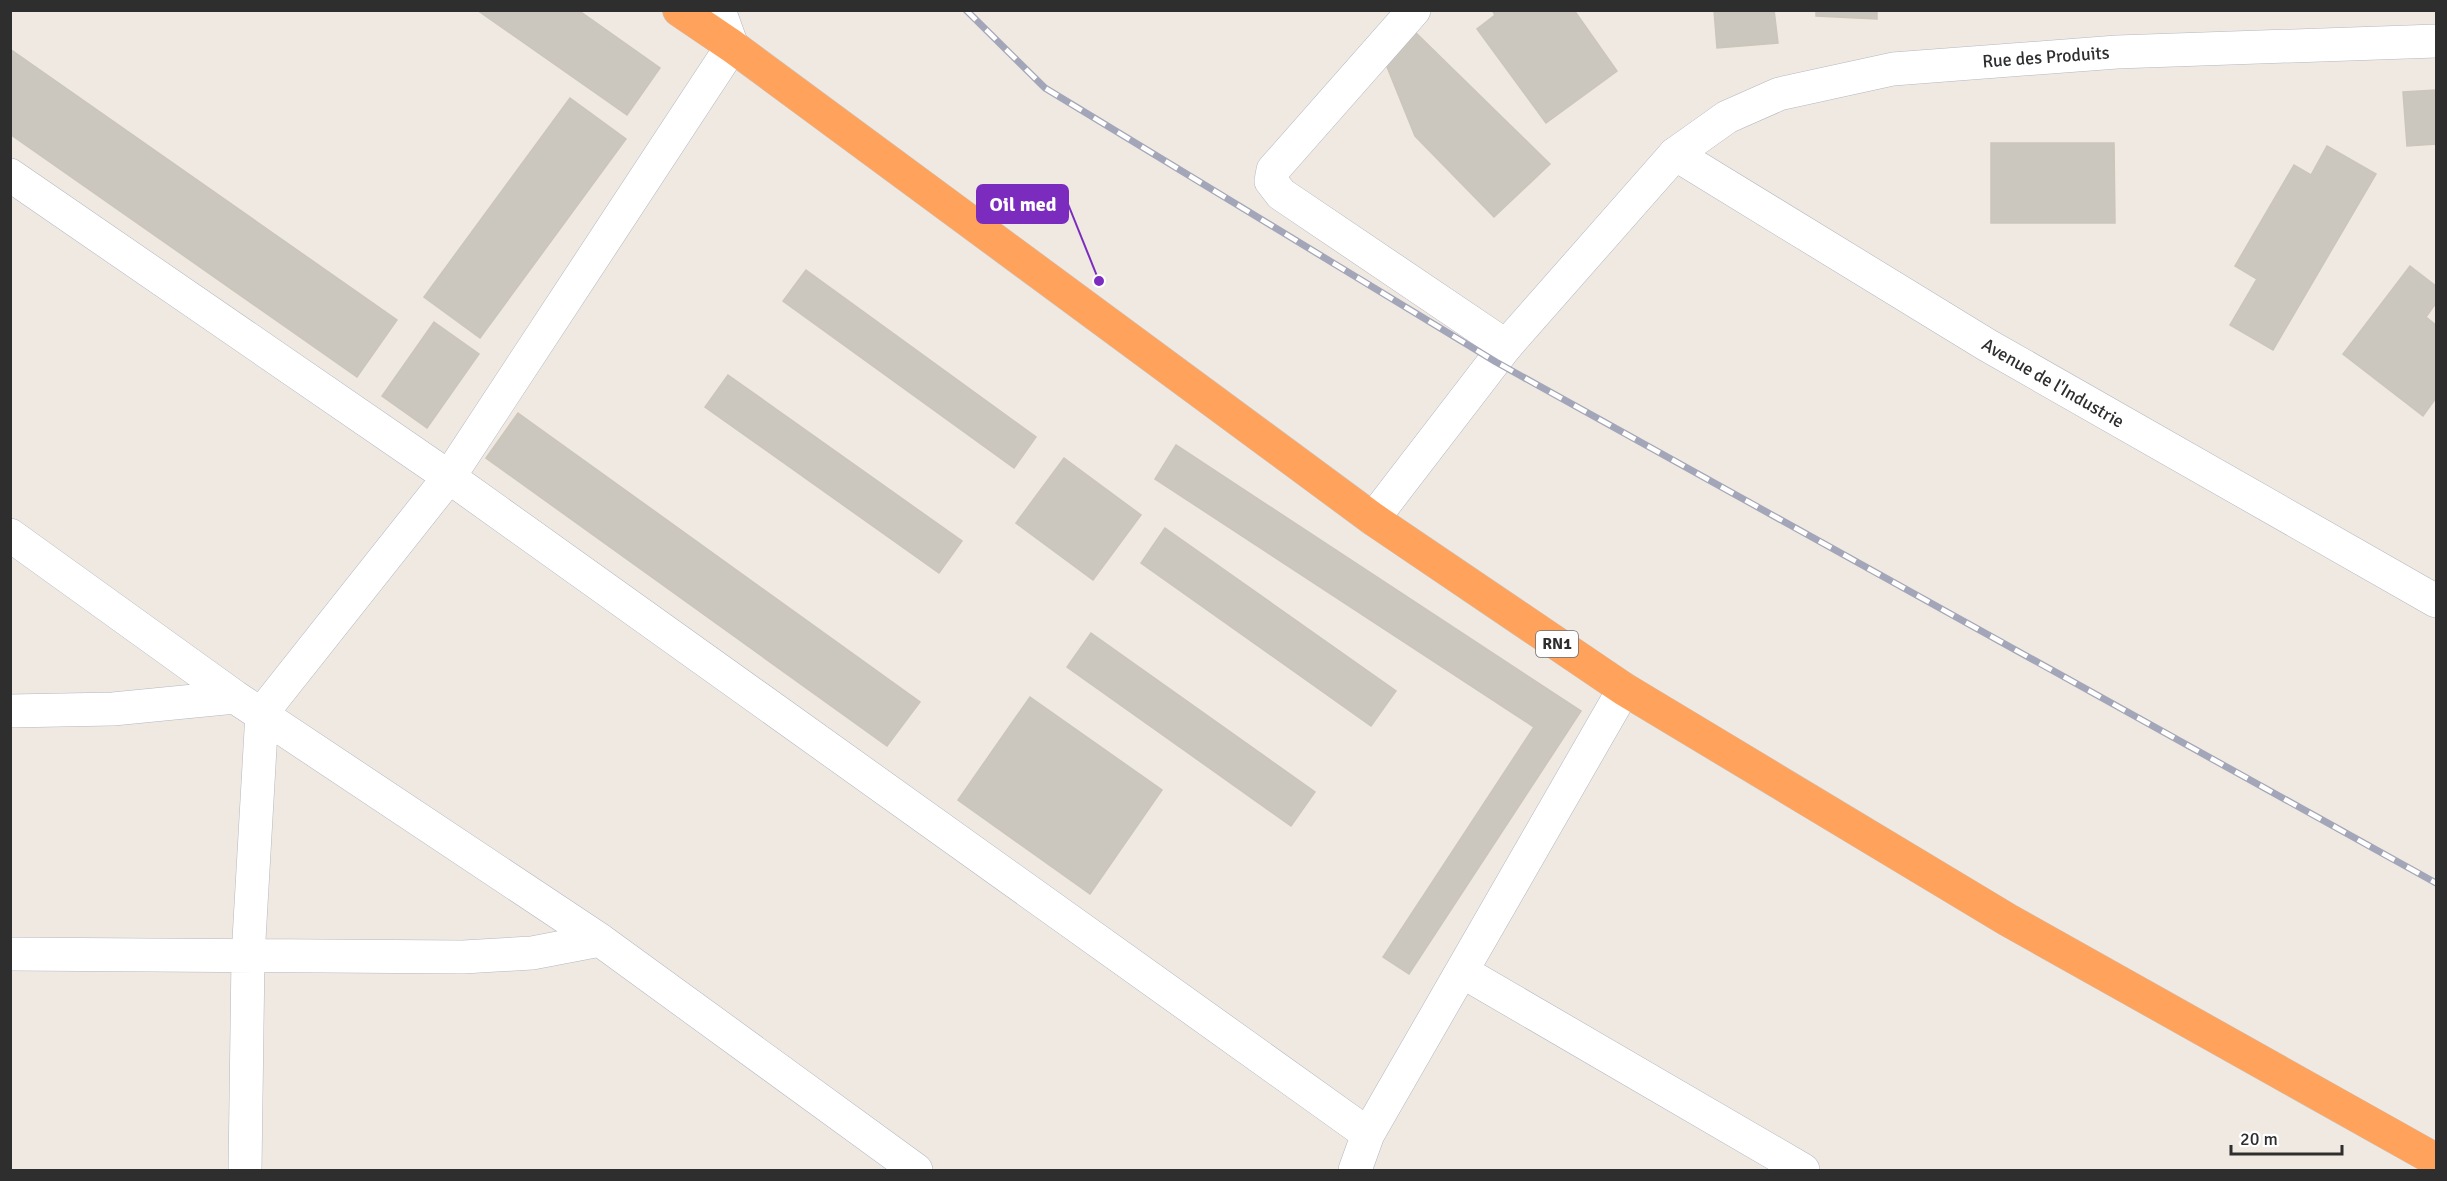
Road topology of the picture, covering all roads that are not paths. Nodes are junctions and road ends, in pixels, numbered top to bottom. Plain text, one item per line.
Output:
1 (679, 10) edge
2 (719, 10) edge
3 (1414, 10) edge
4 (2436, 41) edge
5 (732, 46) junction
6 (1675, 154) junction
7 (10, 176) edge
8 (1506, 346) junction
9 (449, 477) junction
10 (1373, 519) junction
11 (10, 535) edge
12 (2436, 602) edge
13 (1624, 689) junction
14 (248, 705) junction
15 (10, 711) edge
16 (600, 940) junction
17 (10, 954) edge
18 (248, 957) junction
19 (1463, 972) junction
20 (1368, 1134) junction
21 (2436, 1160) edge
22 (245, 1170) edge
23 (916, 1170) edge
24 (1355, 1170) edge
25 (1803, 1170) edge

1 - 5 highway, RN1
2 - 5 street
3 - 8 street
4 - 6 street, Rue des Produits
5 - 9 street
5 - 10 highway, RN1
6 - 8 street, Rue des Produits
6 - 12 street, Avenue de l'Industrie
7 - 9 street
8 - 10 street, Rue des Produits
9 - 14 street
9 - 20 street
10 - 13 highway, RN1
11 - 14 street
13 - 19 street
13 - 21 highway, RN1
14 - 15 street
14 - 16 street
14 - 18 street
16 - 18 street
16 - 23 street
17 - 18 street
18 - 22 street
19 - 20 street
19 - 25 street
20 - 24 street

